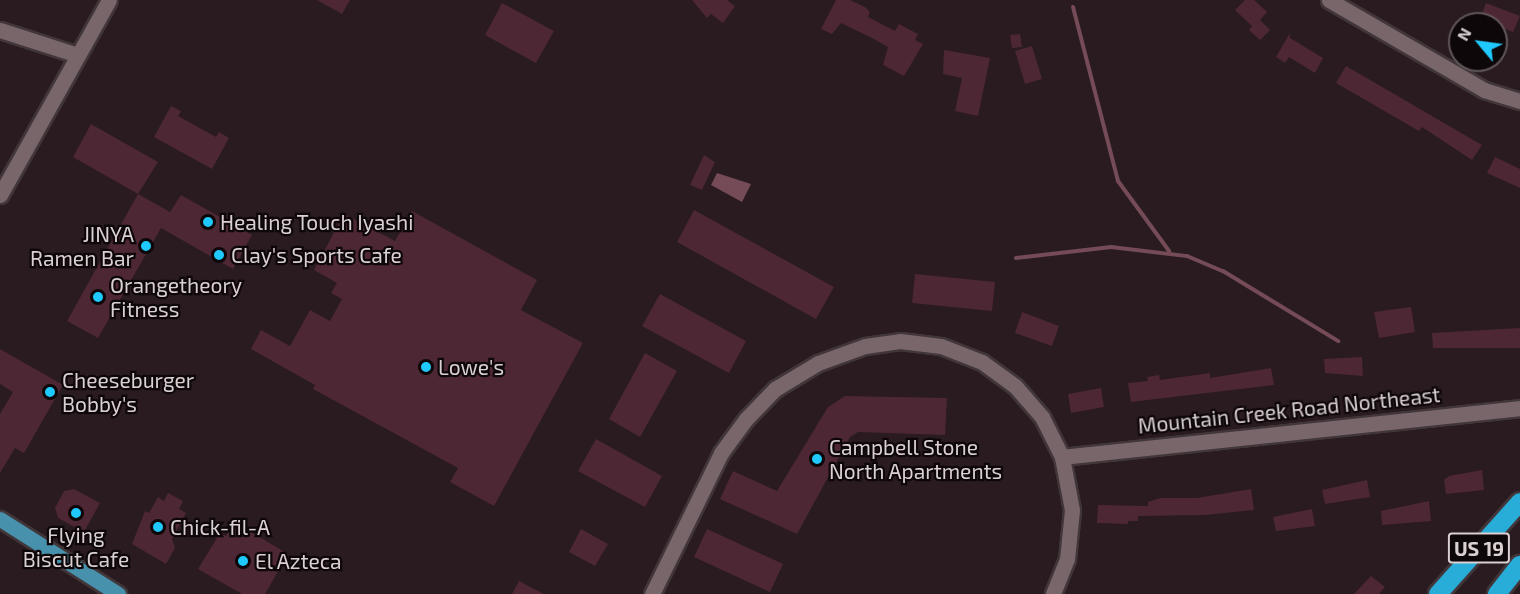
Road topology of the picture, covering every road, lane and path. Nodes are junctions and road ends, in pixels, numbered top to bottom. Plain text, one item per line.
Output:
1 (109, 0) edge
2 (1329, 0) edge
3 (0, 30) edge
4 (78, 55) junction
5 (1520, 101) edge
6 (0, 195) edge
7 (1520, 408) edge
8 (1062, 457) junction
9 (1520, 502) edge
10 (0, 519) edge
11 (1520, 565) edge
12 (118, 594) edge
13 (652, 594) edge
14 (1053, 594) edge
15 (1438, 594) edge
16 (1497, 594) edge

1 - 4 street
2 - 5 street
3 - 4 street
4 - 6 street
7 - 8 street, Mountain Creek Road Northeast
8 - 13 street
8 - 14 street
9 - 15 highway, US 19
10 - 12 main road
11 - 16 highway

